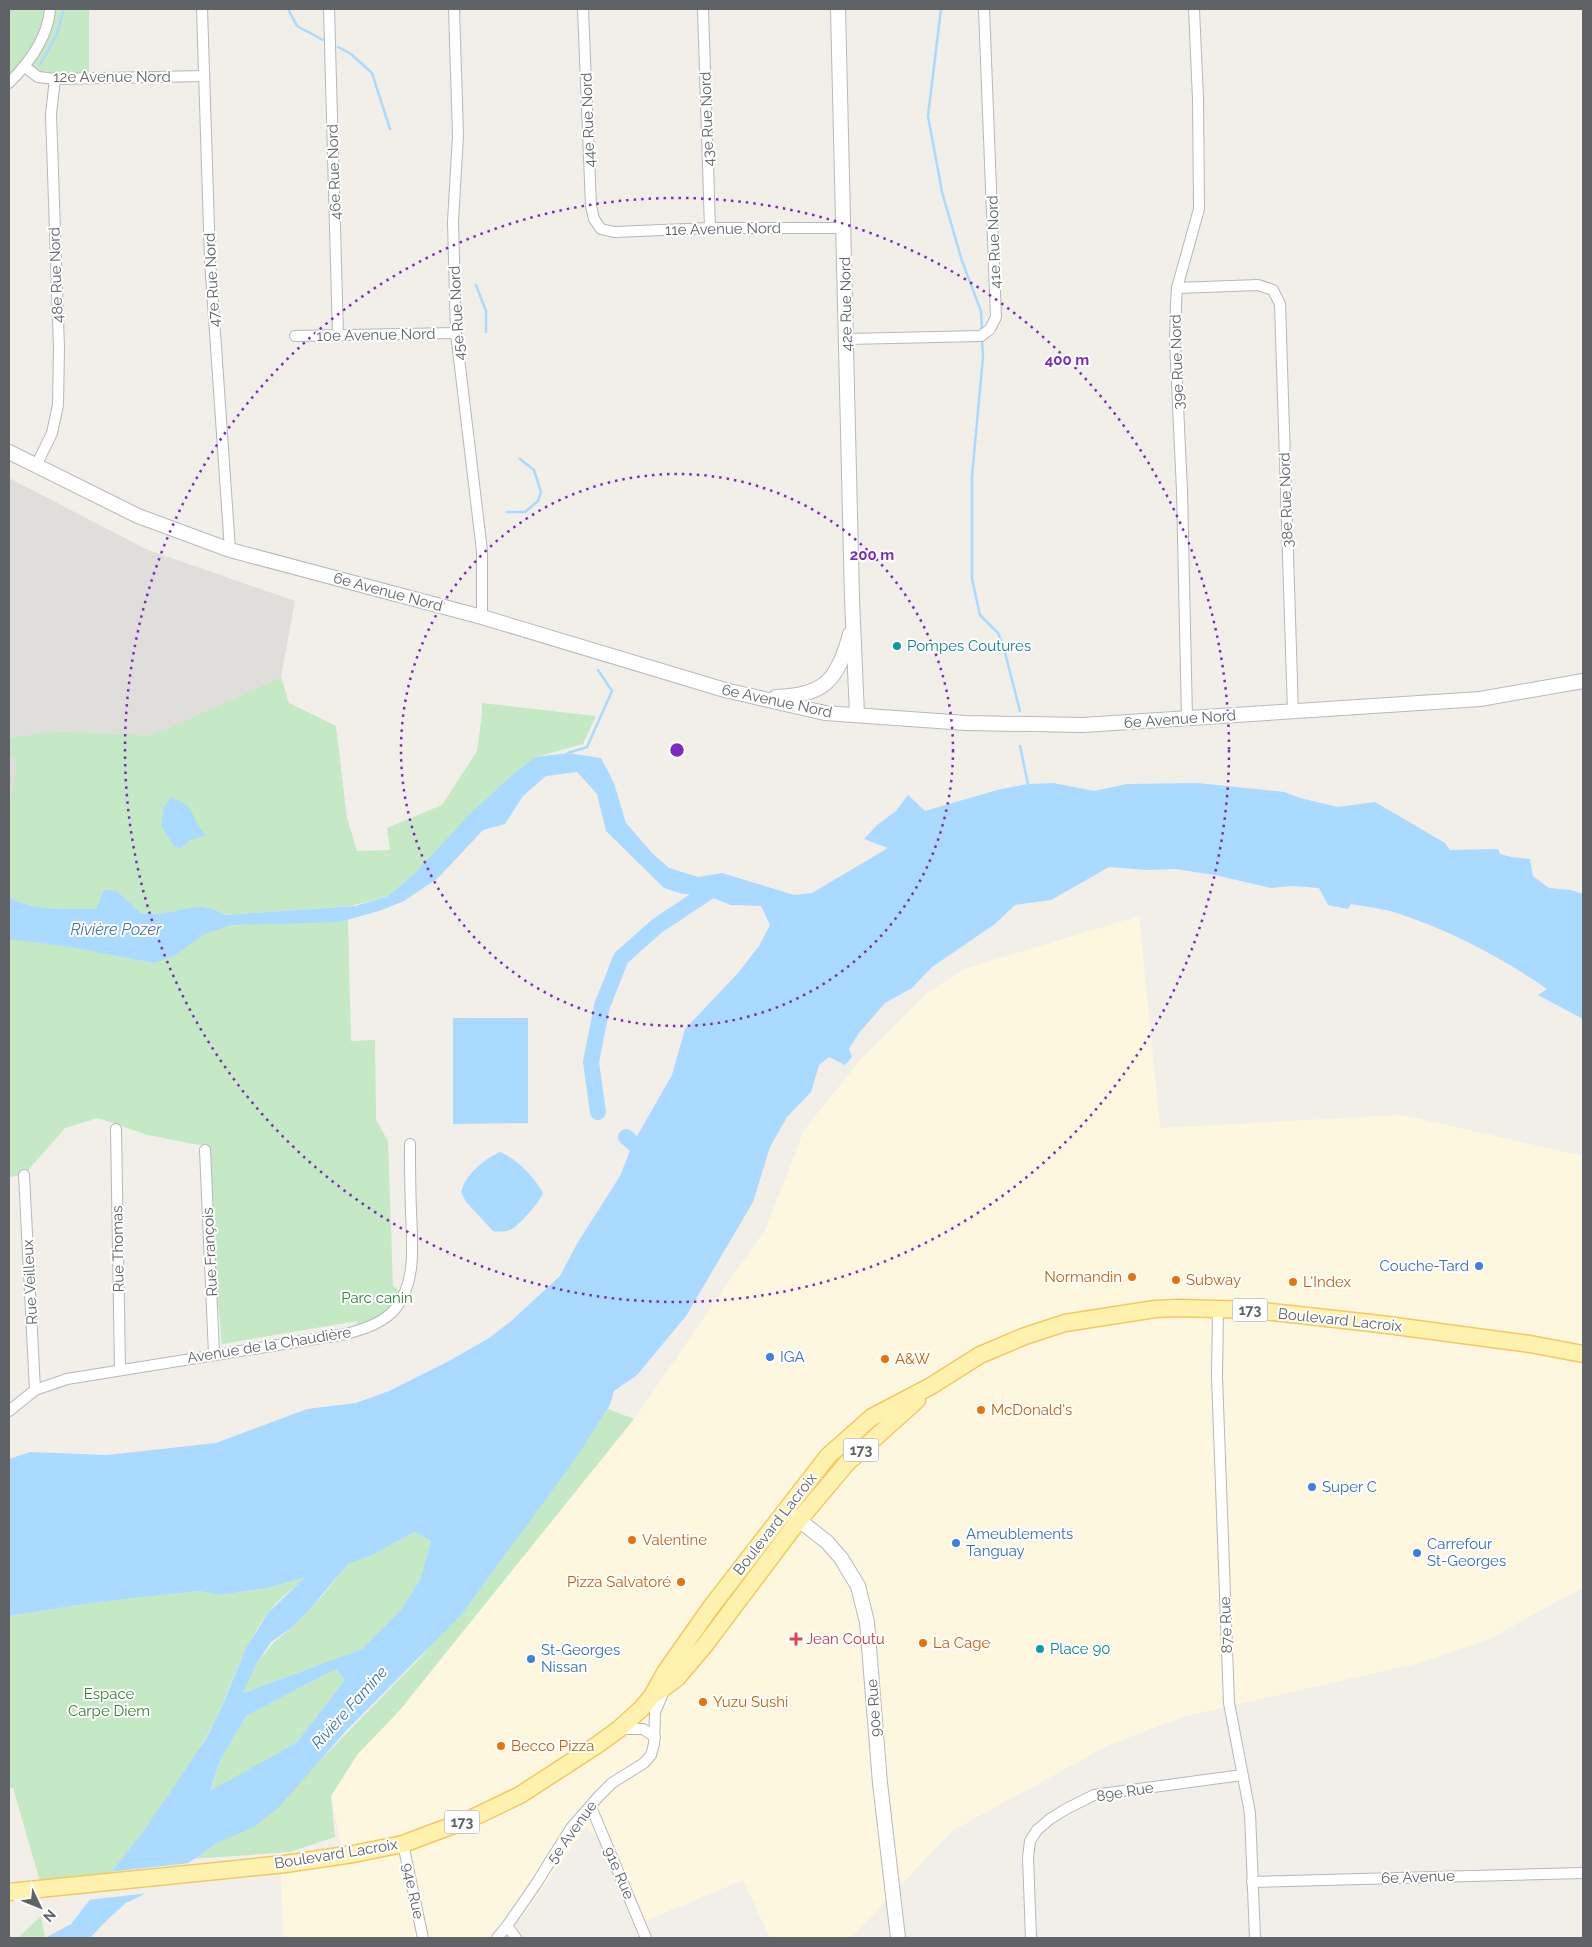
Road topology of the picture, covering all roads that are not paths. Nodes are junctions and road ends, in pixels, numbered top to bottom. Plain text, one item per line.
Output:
1 (50, 9) edge
2 (202, 9) edge
3 (329, 9) edge
4 (454, 9) edge
5 (583, 9) edge
6 (704, 9) edge
7 (838, 9) edge
8 (984, 9) edge
9 (1194, 9) edge
10 (25, 67) junction
11 (204, 76) junction
12 (55, 79) junction
13 (9, 83) edge
14 (710, 228) junction
15 (844, 228) junction
16 (601, 230) joint
17 (1177, 288) junction
18 (456, 333) junction
19 (295, 336) dead end
20 (338, 336) junction
21 (847, 339) junction
22 (9, 452) edge
23 (36, 466) junction
24 (230, 550) junction
25 (852, 599) junction
26 (482, 617) junction
27 (1583, 680) edge
28 (756, 698) junction
29 (1293, 712) junction
30 (861, 714) junction
31 (1187, 718) junction
32 (116, 1129) dead end
33 (410, 1144) dead end
34 (205, 1150) dead end
35 (24, 1175) dead end
36 (1218, 1309) junction
37 (214, 1354) junction
38 (1583, 1354) edge
39 (120, 1370) junction
40 (931, 1386) junction
41 (36, 1390) junction
42 (9, 1411) edge
43 (785, 1509) junction
44 (799, 1520) junction
45 (666, 1687) junction
46 (652, 1696) junction
47 (618, 1729) junction
48 (655, 1738) junction
49 (1242, 1774) junction
50 (591, 1807) junction
51 (403, 1844) junction
52 (1583, 1873) edge
53 (1252, 1882) junction
54 (9, 1892) edge
55 (507, 1926) junction
56 (424, 1938) edge
57 (497, 1938) edge
58 (516, 1938) edge
59 (646, 1938) edge
60 (898, 1938) edge
61 (1031, 1938) edge
62 (1255, 1938) edge

1 - 10 street
2 - 11 street, 47e Rue Nord
3 - 20 street, 46e Rue Nord
4 - 18 street, 45e Rue Nord
5 - 16 street, 44e Rue Nord
6 - 14 street, 43e Rue Nord
7 - 15 main road, 42e Rue Nord
8 - 21 street, 41e Rue Nord
9 - 17 street, 39e Rue Nord
10 - 12 street, 12e Avenue Nord
10 - 13 street
11 - 12 street, 12e Avenue Nord
11 - 24 street, 47e Rue Nord
12 - 23 street, 48e Rue Nord
14 - 15 street, 11e Avenue Nord
14 - 16 street, 11e Avenue Nord
15 - 21 main road, 42e Rue Nord
17 - 29 street, 38e Rue Nord
17 - 31 street, 39e Rue Nord
18 - 20 street, 10e Avenue Nord
18 - 26 street, 45e Rue Nord
19 - 20 street, 10e Avenue Nord
21 - 25 main road, 42e Rue Nord
22 - 23 main road, 6e Avenue Nord
23 - 24 main road, 6e Avenue Nord
24 - 26 main road, 6e Avenue Nord
25 - 28 main road, 42e Rue Nord
25 - 30 main road, 42e Rue Nord
26 - 28 main road, 6e Avenue Nord
27 - 29 main road, 6e Avenue Nord
28 - 30 main road, 6e Avenue Nord
29 - 31 main road, 6e Avenue Nord
30 - 31 main road, 6e Avenue Nord
32 - 39 street, Rue Thomas
33 - 37 street, Avenue de la Chaudière
34 - 37 street, Rue François
35 - 41 street, Rue Veilleux
36 - 38 main road, Boulevard Lacroix / 173
36 - 40 main road, Boulevard Lacroix / 173
36 - 49 street, 87e Rue
37 - 39 street, Avenue de la Chaudière
39 - 41 street, Avenue de la Chaudière
40 - 43 main road, Boulevard Lacroix / 173
40 - 44 main road, Boulevard Lacroix / 173
41 - 42 street, Avenue de la Chaudière
43 - 44 main road, 90e Rue
43 - 46 main road, Boulevard Lacroix / 173
44 - 45 main road, Boulevard Lacroix / 173
44 - 60 main road, 90e Rue
45 - 46 main road, Boulevard Lacroix / 173
45 - 48 street, 5e Avenue
46 - 47 main road, Boulevard Lacroix / 173
47 - 48 street
47 - 51 main road, Boulevard Lacroix / 173
48 - 50 street, 5e Avenue
49 - 53 street, 87e Rue
49 - 61 street, 89e Rue
50 - 55 street, 5e Avenue
50 - 59 street, 91e Rue
51 - 54 main road, Boulevard Lacroix / 173
51 - 56 street, 94e Rue
52 - 53 street, 6e Avenue
53 - 62 street, 87e Rue
55 - 57 street, 5e Avenue
55 - 58 street

